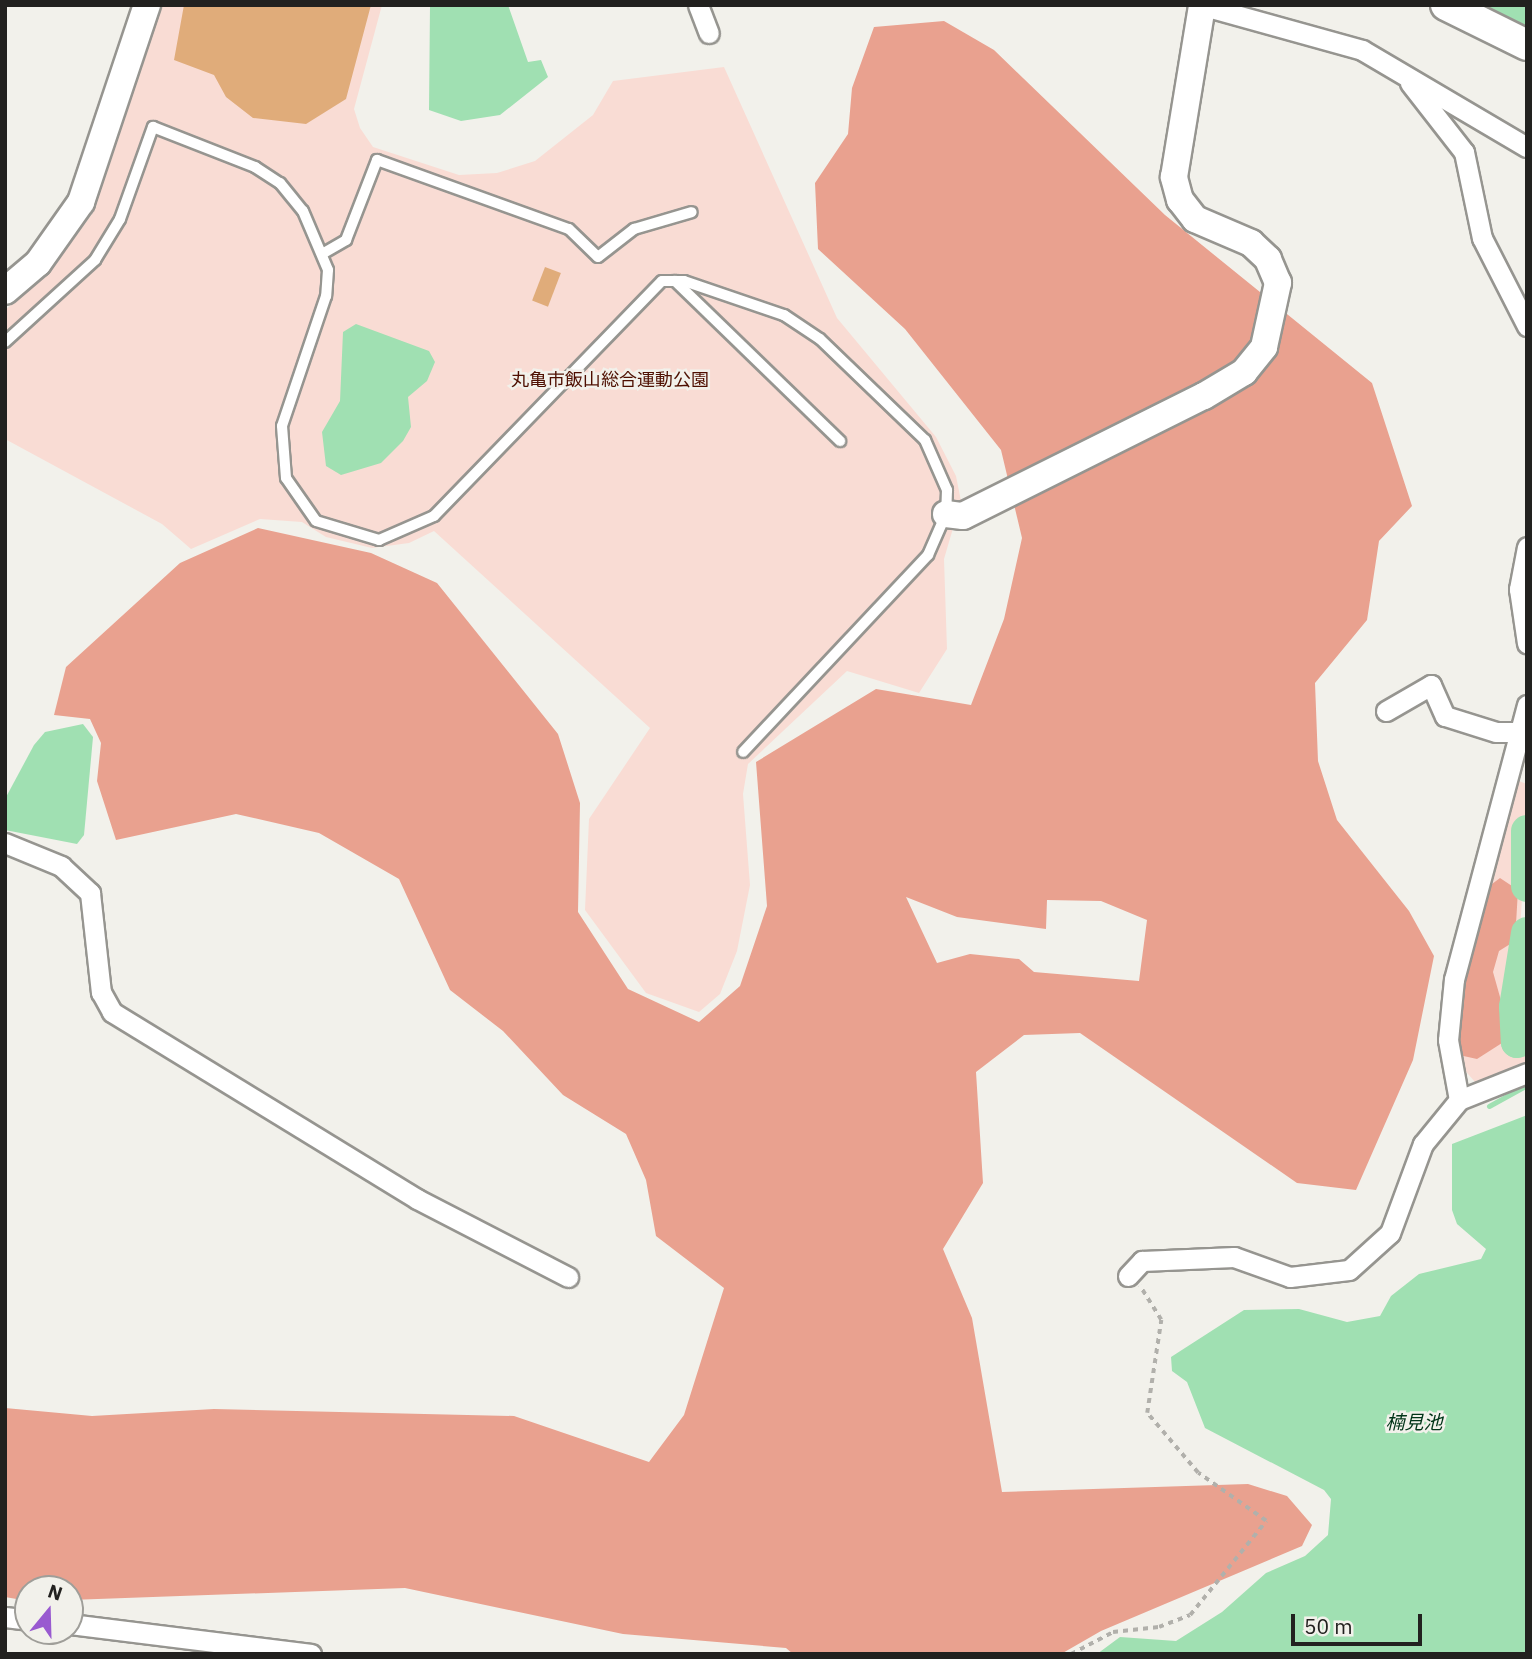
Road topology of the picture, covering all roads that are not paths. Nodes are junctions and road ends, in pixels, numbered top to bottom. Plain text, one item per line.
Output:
1 (147, 5) edge
2 (698, 5) edge
3 (1446, 5) edge
4 (1201, 6) edge
5 (709, 33) dead end
6 (1527, 45) edge
7 (1403, 74) junction
8 (1527, 147) edge
9 (692, 212) dead end
10 (322, 254) junction
11 (676, 281) junction
12 (5, 291) edge
13 (1527, 326) edge
14 (5, 342) edge
15 (840, 441) dead end
16 (946, 514) junction
17 (1527, 547) edge
18 (1527, 643) edge
19 (1527, 705) edge
20 (1386, 711) dead end
21 (1520, 732) junction
22 (743, 752) dead end
23 (5, 843) edge
24 (1527, 1073) edge
25 (1459, 1100) junction
26 (1128, 1276) road end
27 (568, 1277) dead end
28 (84, 1626) edge
29 (311, 1654) edge

1 - 12 street
2 - 5 street
3 - 6 main road
4 - 7 street
4 - 16 street
7 - 8 street
7 - 13 street
9 - 10 lane
10 - 11 lane
10 - 14 lane
11 - 15 lane
11 - 16 lane
16 - 22 lane
17 - 18 street
19 - 21 street
20 - 21 street
21 - 25 street
23 - 27 street
24 - 25 street
25 - 26 street
28 - 29 street

